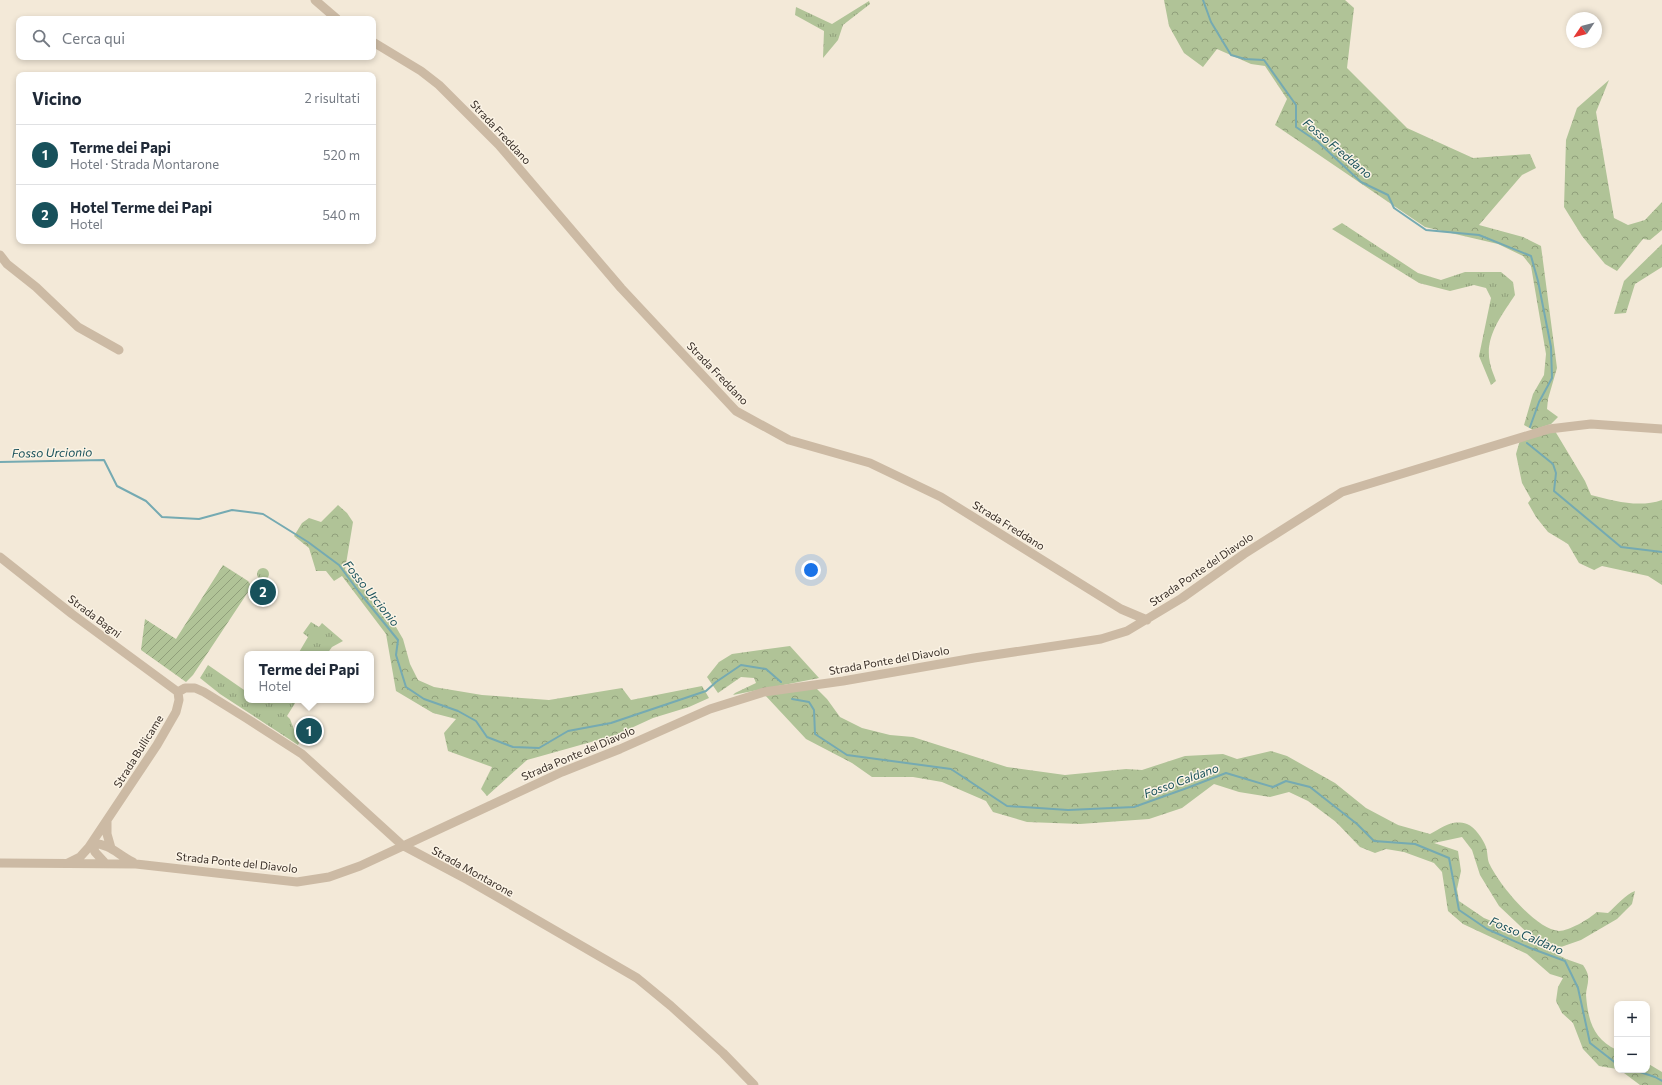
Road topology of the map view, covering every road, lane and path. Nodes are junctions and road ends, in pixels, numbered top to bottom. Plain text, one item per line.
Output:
1 (315, 0) edge
2 (334, 16) edge
3 (376, 44) edge
4 (0, 255) edge
5 (120, 350) dead end
6 (1662, 429) edge
7 (0, 557) edge
8 (1147, 620) junction
9 (178, 692) junction
10 (107, 819) junction
11 (92, 843) junction
12 (402, 845) junction
13 (111, 848) junction
14 (0, 863) edge
15 (66, 864) junction
16 (106, 864) junction
17 (136, 864) junction
18 (754, 1085) edge

1 - 2 street
3 - 8 street, Strada Freddano
4 - 5 street
6 - 8 street, Strada Ponte del Diavolo
7 - 9 street, Strada Bagni
8 - 12 street, Strada Ponte del Diavolo
9 - 10 street, Strada Bullicame
9 - 12 street, Strada Montarone
10 - 11 street, Strada Bullicame
10 - 13 street
11 - 13 street
11 - 15 street, Strada Bullicame
11 - 16 street
12 - 17 street, Strada Ponte del Diavolo
12 - 18 street, Strada Montarone
13 - 17 street
14 - 15 street
15 - 16 street, Strada Ponte del Diavolo
16 - 17 street, Strada Ponte del Diavolo

